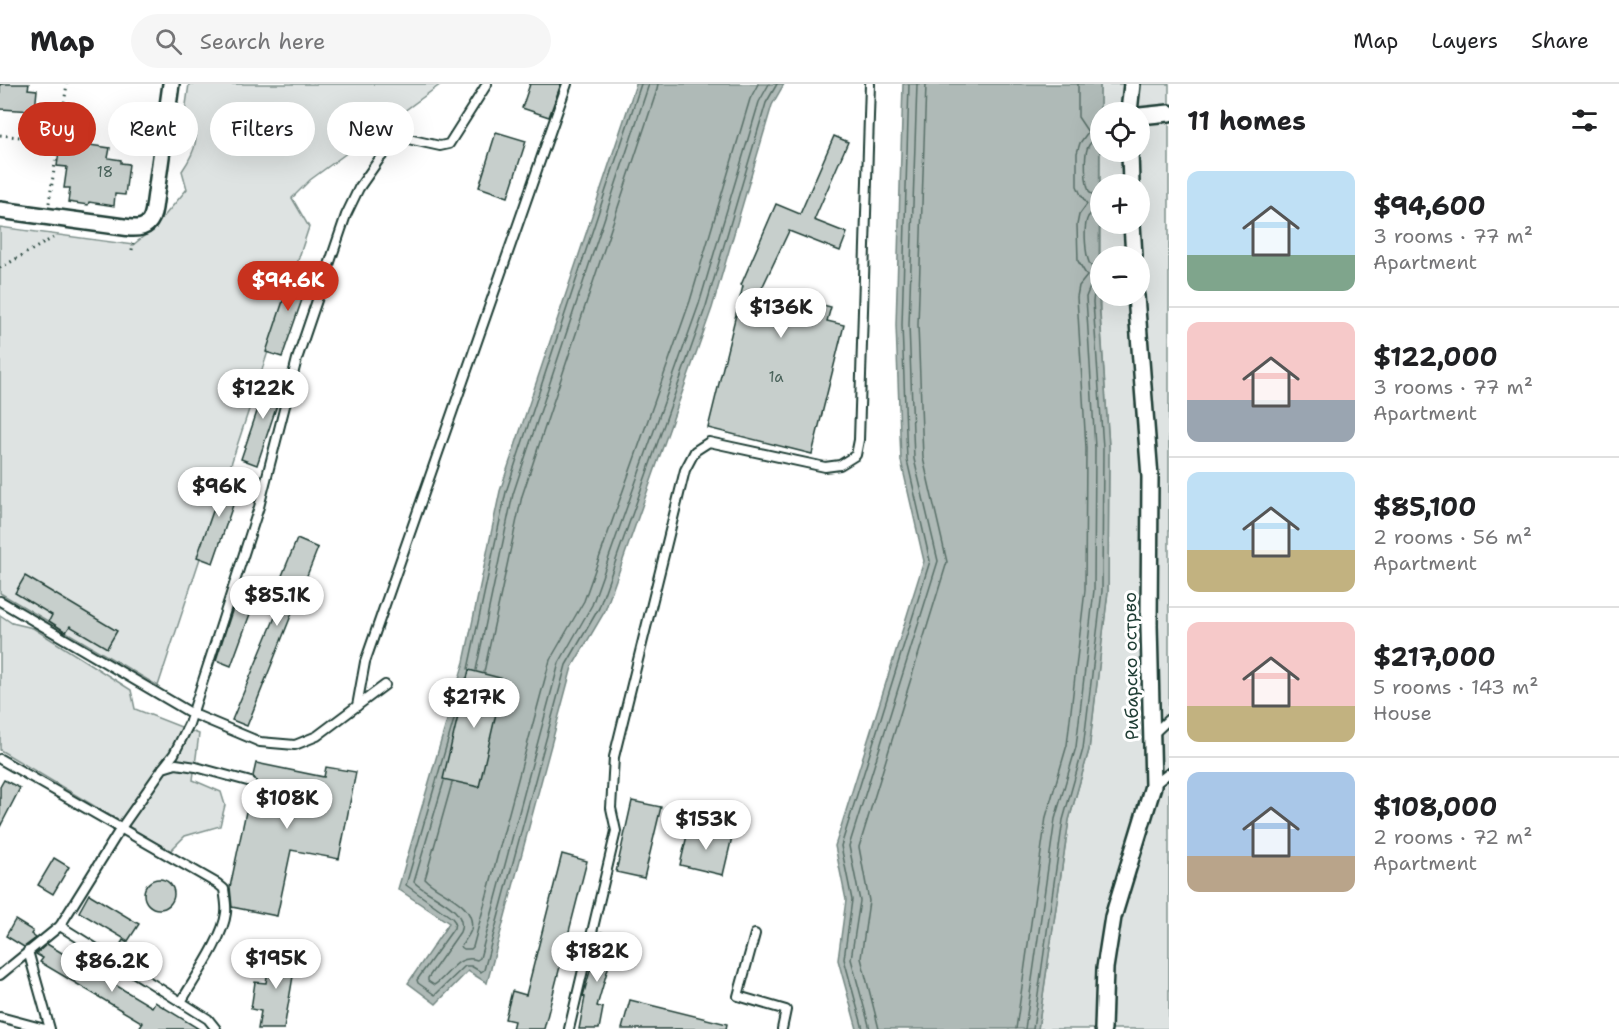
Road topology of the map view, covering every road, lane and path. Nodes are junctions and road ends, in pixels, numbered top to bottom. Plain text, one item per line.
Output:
1 (67, 84) edge
2 (171, 84) edge
3 (487, 84) edge
4 (567, 84) edge
5 (870, 84) edge
6 (1131, 84) edge
7 (64, 102) edge
8 (1130, 102) edge
9 (1169, 112) edge
10 (1150, 115) edge
11 (0, 135) edge
12 (18, 137) edge
13 (56, 156) edge
14 (0, 210) edge
15 (47, 217) junction
16 (53, 238) dead end
17 (0, 268) edge
18 (1137, 306) edge
19 (0, 601) edge
20 (385, 685) dead end
21 (357, 706) junction
22 (191, 713) junction
23 (1169, 719) edge
24 (1153, 734) junction
25 (0, 759) edge
26 (163, 768) junction
27 (1169, 773) edge
28 (251, 782) dead end
29 (1153, 786) junction
30 (121, 828) junction
31 (60, 926) junction
32 (755, 934) dead end
33 (28, 951) junction
34 (0, 975) edge
35 (181, 1002) junction
36 (0, 1017) edge
37 (45, 1029) edge
38 (50, 1029) edge
39 (216, 1029) edge
40 (569, 1029) edge
41 (782, 1029) edge
42 (1103, 1029) edge

1 - 7 path
2 - 15 street
3 - 22 lane
4 - 21 lane
5 - 40 lane
6 - 8 street
9 - 10 street
11 - 12 path
13 - 15 path
14 - 15 street
16 - 17 path
18 - 24 street, Рибарско острво
19 - 22 lane
20 - 21 lane
21 - 22 lane
22 - 26 lane
23 - 24 lane
24 - 29 street, Рибарско острво
25 - 30 lane
26 - 28 lane
26 - 30 lane
27 - 29 lane
29 - 42 street, Рибарско острво
30 - 31 lane
30 - 35 lane
31 - 33 lane
31 - 35 lane
32 - 41 lane
33 - 34 lane
33 - 38 lane
35 - 39 lane
36 - 37 lane

